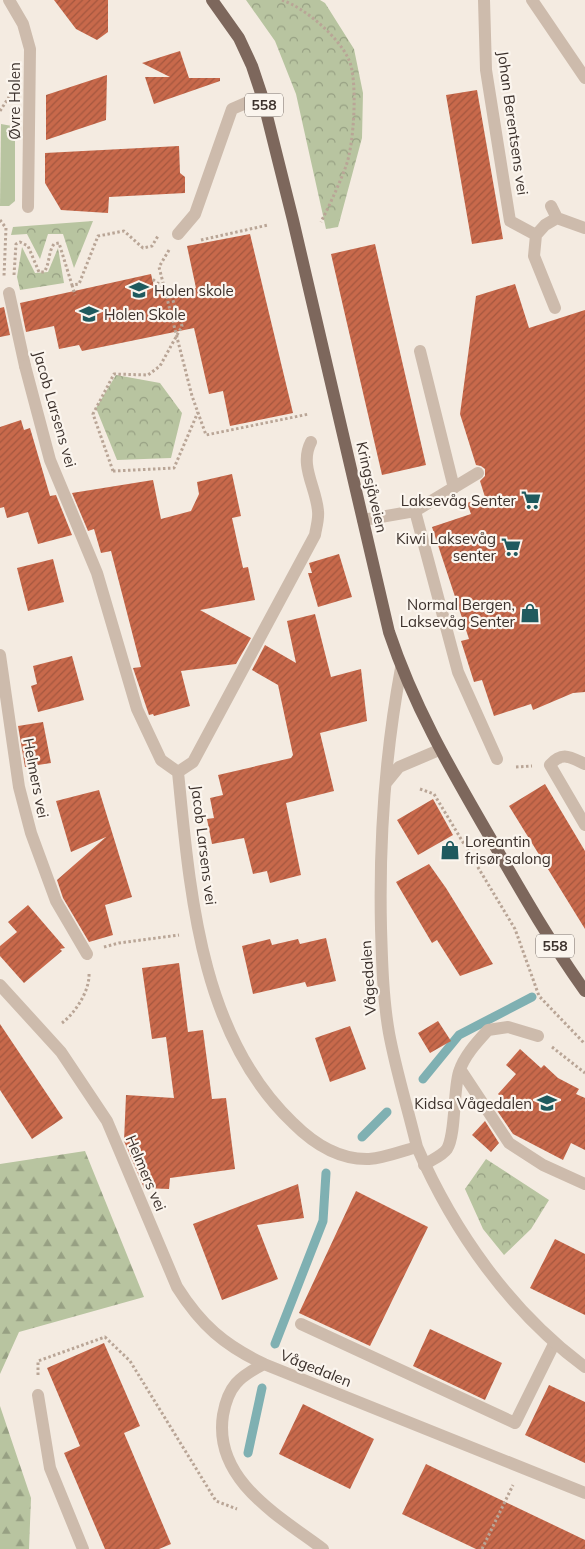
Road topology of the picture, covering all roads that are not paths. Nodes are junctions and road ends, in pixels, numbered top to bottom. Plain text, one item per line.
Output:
1 (9, 0) edge
2 (212, 0) edge
3 (484, 0) edge
4 (532, 0) edge
5 (585, 78) edge
6 (262, 96) junction
7 (551, 206) dead end
8 (28, 207) dead end
9 (557, 218) junction
10 (585, 228) edge
11 (178, 234) road end
12 (536, 235) junction
13 (9, 293) road end
14 (555, 308) dead end
15 (420, 351) dead end
16 (311, 442) dead end
17 (478, 473) dead end
18 (454, 488) junction
19 (416, 512) junction
20 (362, 520) junction
21 (0, 655) edge
22 (401, 668) junction
23 (440, 750) junction
24 (497, 759) dead end
25 (585, 764) edge
26 (178, 772) junction
27 (386, 783) junction
28 (585, 826) edge
29 (86, 954) road end
30 (0, 985) edge
31 (585, 991) edge
32 (538, 1036) road end
33 (460, 1069) junction
34 (417, 1147) junction
35 (424, 1165) junction
36 (585, 1184) edge
37 (301, 1324) dead end
38 (554, 1344) junction
39 (264, 1364) junction
40 (585, 1367) edge
41 (38, 1395) road end
42 (585, 1493) edge
43 (83, 1549) edge
44 (323, 1549) edge

1 - 8 street, Øvre Holen
2 - 6 main road, Kringsjåveien / 558
3 - 12 street, Johan Berentsens vei
4 - 5 street
6 - 11 street
6 - 20 main road, Kringsjåveien / 558
7 - 9 street, Johan Berentsens vei
9 - 10 street
9 - 12 street
12 - 14 street
13 - 26 street, Jacob Larsens vei
15 - 18 street
16 - 26 street
17 - 18 street
18 - 19 street
19 - 20 street
19 - 24 street
20 - 22 main road, Kringsjåveien / 558
21 - 29 street, Helmers vei
22 - 23 main road, Kringsjåveien / 558
22 - 27 street, Vågedalen
23 - 27 street
23 - 31 main road, Kringsjåveien / 558
25 - 28 street
26 - 34 street, Jacob Larsens vei
27 - 34 street, Vågedalen
30 - 39 street, Helmers vei
32 - 33 street
33 - 35 street
33 - 36 street
34 - 35 street, Vågedalen
35 - 38 street, Vågedalen
37 - 38 street
38 - 40 street, Vågedalen
39 - 42 street, Vågedalen
39 - 44 street, Vågedalen
41 - 43 street

